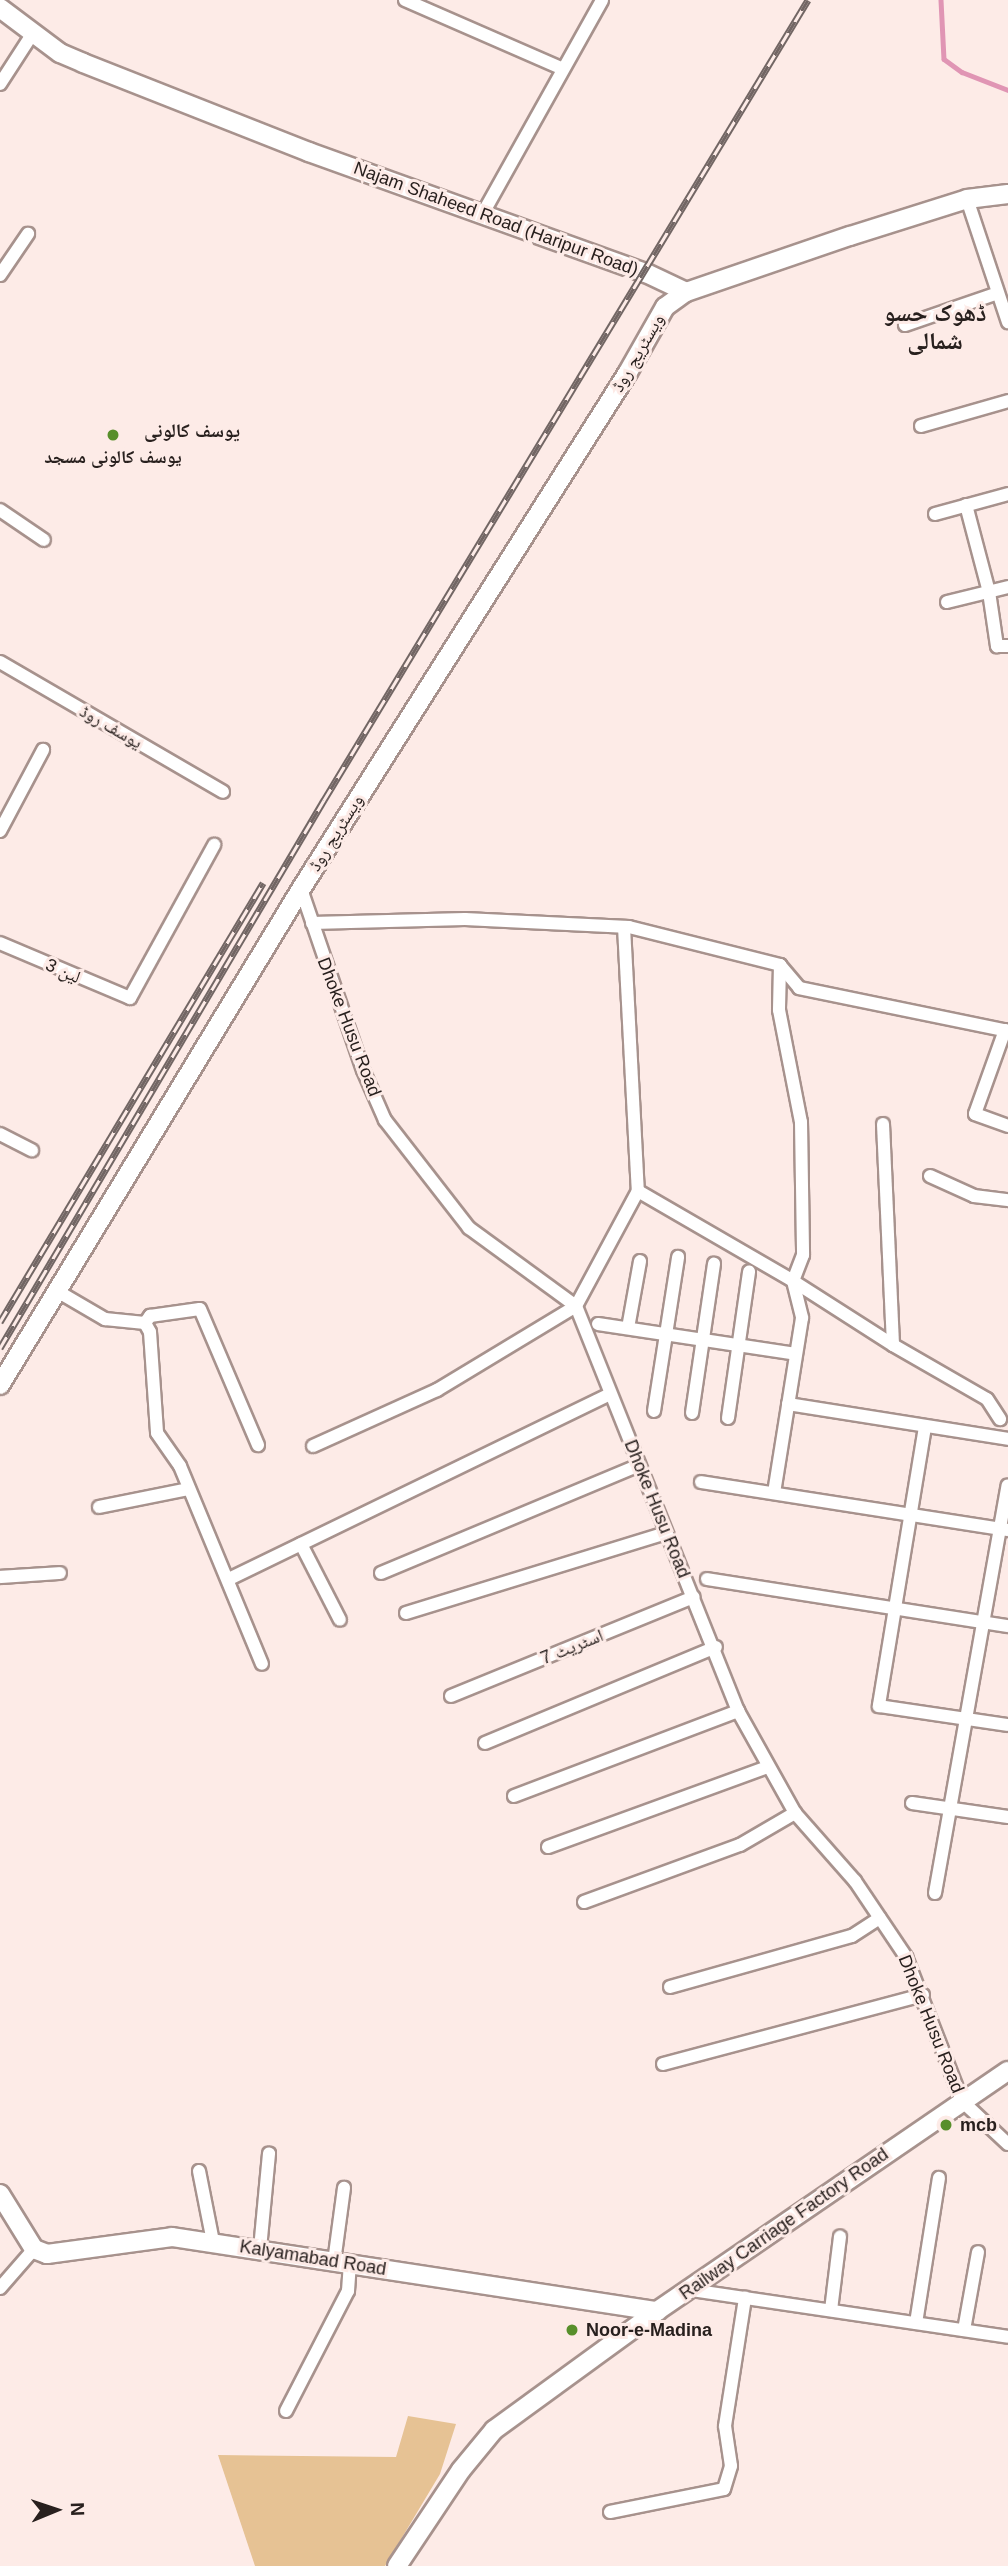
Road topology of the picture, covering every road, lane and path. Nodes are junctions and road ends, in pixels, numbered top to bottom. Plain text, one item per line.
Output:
1 (405, 0) edge
2 (602, 0) edge
3 (0, 8) edge
4 (33, 33) junction
5 (563, 69) junction
6 (0, 84) edge
7 (1008, 194) edge
8 (967, 199) junction
9 (482, 215) junction
10 (28, 234) dead end
11 (0, 275) edge
12 (687, 292) junction
13 (998, 293) junction
14 (1008, 322) edge
15 (905, 325) dead end
16 (1008, 401) edge
17 (921, 426) dead end
18 (1008, 494) edge
19 (966, 505) junction
20 (0, 510) edge
21 (935, 514) dead end
22 (44, 540) dead end
23 (1008, 587) edge
24 (989, 592) junction
25 (947, 602) dead end
26 (1008, 646) edge
27 (0, 662) edge
28 (43, 750) dead end
29 (223, 792) dead end
30 (0, 831) edge
31 (214, 845) dead end
32 (301, 889) junction
33 (312, 923) junction
34 (624, 926) junction
35 (0, 943) edge
36 (780, 965) junction
37 (1007, 1031) edge
38 (883, 1124) dead end
39 (1008, 1126) edge
40 (0, 1134) edge
41 (32, 1150) dead end
42 (930, 1177) dead end
43 (638, 1191) junction
44 (1008, 1200) edge
45 (678, 1257) dead end
46 (640, 1261) dead end
47 (714, 1264) dead end
48 (750, 1272) dead end
49 (793, 1281) junction
50 (57, 1291) junction
51 (576, 1306) junction
52 (145, 1323) junction
53 (598, 1324) dead end
54 (628, 1328) junction
55 (666, 1334) junction
56 (703, 1340) junction
57 (739, 1345) junction
58 (893, 1345) junction
59 (796, 1354) junction
60 (0, 1385) edge
61 (610, 1394) junction
62 (788, 1404) junction
63 (654, 1411) dead end
64 (692, 1413) dead end
65 (728, 1418) dead end
66 (1004, 1418) edge
67 (925, 1427) junction
68 (1005, 1438) edge
69 (258, 1445) dead end
70 (313, 1446) dead end
71 (639, 1465) junction
72 (701, 1482) dead end
73 (1008, 1485) edge
74 (188, 1489) junction
75 (774, 1493) junction
76 (99, 1507) dead end
77 (910, 1514) junction
78 (1004, 1529) edge
79 (666, 1532) junction
80 (301, 1545) junction
81 (60, 1573) dead end
82 (381, 1573) dead end
83 (0, 1577) edge
84 (707, 1579) dead end
85 (229, 1580) junction
86 (694, 1597) junction
87 (893, 1608) junction
88 (406, 1613) dead end
89 (340, 1620) dead end
90 (984, 1622) junction
91 (1008, 1626) edge
92 (716, 1647) junction
93 (262, 1664) dead end
94 (451, 1696) dead end
95 (738, 1711) junction
96 (966, 1719) junction
97 (1008, 1725) edge
98 (485, 1744) dead end
99 (768, 1767) junction
100 (514, 1796) dead end
101 (912, 1802) dead end
102 (950, 1808) junction
103 (795, 1814) junction
104 (1008, 1817) edge
105 (548, 1847) dead end
106 (935, 1893) dead end
107 (584, 1902) dead end
108 (880, 1918) junction
109 (670, 1987) dead end
110 (923, 1995) junction
111 (663, 2064) dead end
112 (1008, 2071) edge
113 (962, 2101) junction
114 (1008, 2144) edge
115 (269, 2153) dead end
116 (199, 2171) dead end
117 (939, 2178) dead end
118 (344, 2188) dead end
119 (0, 2194) edge
120 (840, 2237) dead end
121 (213, 2242) junction
122 (34, 2249) junction
123 (260, 2249) junction
124 (978, 2252) dead end
125 (342, 2263) junction
126 (0, 2288) edge
127 (691, 2290) junction
128 (745, 2298) junction
129 (657, 2311) junction
130 (831, 2311) junction
131 (916, 2323) junction
132 (964, 2330) junction
133 (1007, 2332) edge
134 (286, 2412) dead end
135 (610, 2512) dead end
136 (397, 2566) edge

1 - 5 street
2 - 5 street
3 - 4 main road, Najam Shaheed Road (Haripur Road)
4 - 6 street
4 - 9 main road, Najam Shaheed Road (Haripur Road)
5 - 9 street
7 - 8 main road
8 - 12 main road
8 - 13 street
9 - 12 main road, Najam Shaheed Road (Haripur Road)
10 - 11 street
12 - 32 main road, ویسٹریج روڈ
13 - 14 street
13 - 15 street
16 - 17 street
18 - 19 street
19 - 21 street
19 - 24 street
20 - 22 street
23 - 24 street
24 - 25 street
24 - 26 street
27 - 29 street, یوسف روڈ
28 - 30 street
31 - 35 street, لین 3
32 - 33 street, Dhoke Husu Road
32 - 50 main road, ویسٹریج روڈ
33 - 34 street
33 - 51 street, Dhoke Husu Road
34 - 36 street
34 - 43 street
36 - 37 street
36 - 49 street
37 - 39 street
38 - 58 street
40 - 41 street
42 - 44 street
43 - 49 street
43 - 51 street
45 - 55 street
46 - 54 street
47 - 56 street
48 - 57 street
49 - 58 street
49 - 59 street
50 - 52 street
50 - 60 main road, ویسٹریج روڈ
51 - 61 street, Dhoke Husu Road
51 - 70 street
52 - 69 street
52 - 74 street
53 - 54 street
54 - 55 street
55 - 56 street
55 - 63 street
56 - 57 street
56 - 64 street
57 - 59 street
57 - 65 street
58 - 66 street
59 - 62 street
61 - 71 street, Dhoke Husu Road
61 - 80 street
62 - 67 street
62 - 75 street
66 - 68 street
67 - 68 street
67 - 77 street
71 - 79 street, Dhoke Husu Road
71 - 82 street
72 - 75 street
73 - 78 street
74 - 76 street
74 - 85 street
75 - 77 street
77 - 78 street
77 - 87 street
78 - 90 street
79 - 86 street, Dhoke Husu Road
79 - 88 street
80 - 85 street
80 - 89 street
81 - 83 street
84 - 87 street
85 - 93 street
86 - 92 street, Dhoke Husu Road
86 - 94 street, اسٹریٹ 7
87 - 90 street
87 - 96 street
90 - 91 street
90 - 96 street
92 - 95 street, Dhoke Husu Road
92 - 98 street
95 - 99 street, Dhoke Husu Road
95 - 100 street
96 - 97 street
96 - 102 street
99 - 103 street, Dhoke Husu Road
99 - 105 street
101 - 102 street
102 - 104 street
102 - 106 street
103 - 107 street
103 - 108 street, Dhoke Husu Road
108 - 109 street
108 - 110 street, Dhoke Husu Road
110 - 111 street
110 - 113 street, Dhoke Husu Road
112 - 113 main road, Railway Carriage Factory Road
113 - 114 street, Dhoke Husu Road
113 - 127 main road, Railway Carriage Factory Road
115 - 123 street
116 - 121 street
117 - 131 street
118 - 125 street
119 - 122 main road
120 - 130 street
121 - 122 main road, Kalyamabad Road
121 - 123 main road, Kalyamabad Road
122 - 126 street
123 - 125 main road, Kalyamabad Road
124 - 132 street
125 - 129 main road, Kalyamabad Road
125 - 134 street
127 - 128 street
127 - 129 main road, Railway Carriage Factory Road
128 - 130 street
128 - 135 street
129 - 136 main road, Railway Carriage Factory Road
130 - 131 street
131 - 132 street
132 - 133 street

